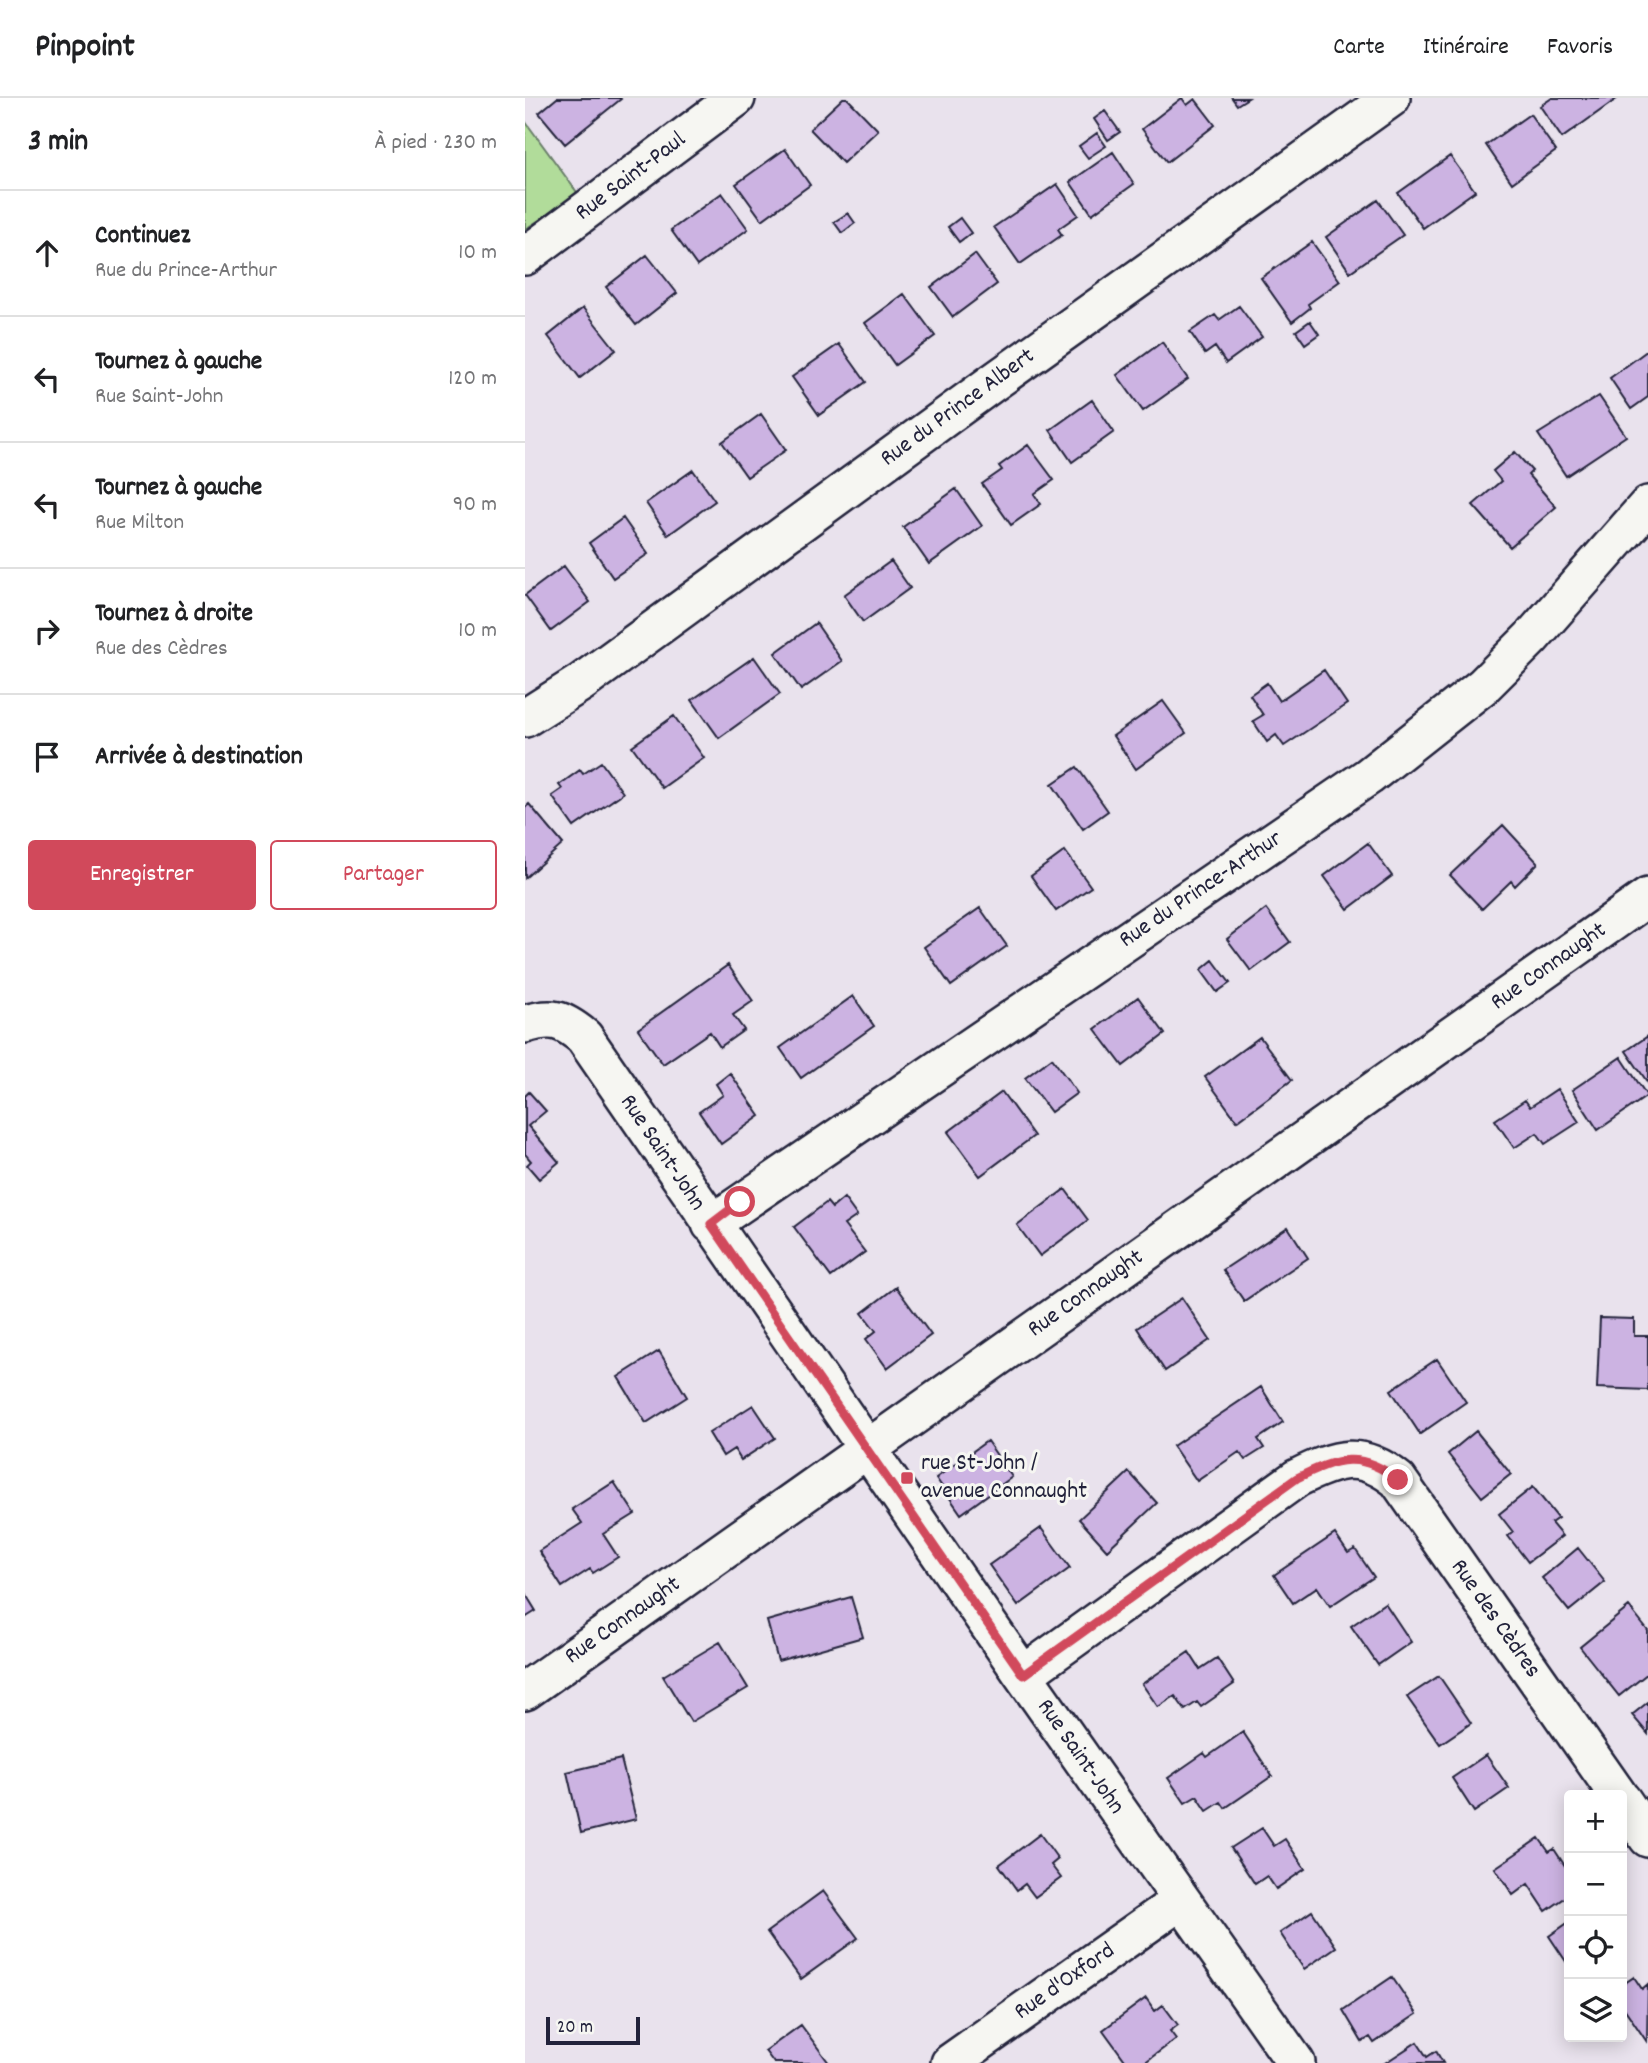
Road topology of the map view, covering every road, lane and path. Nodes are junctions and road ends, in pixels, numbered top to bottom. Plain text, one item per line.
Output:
1 (736, 98) edge
2 (1391, 98) edge
3 (525, 256) edge
4 (1648, 505) edge
5 (525, 718) edge
6 (1648, 897) edge
7 (534, 1021) edge
8 (711, 1224) junction
9 (866, 1449) junction
10 (1023, 1675) junction
11 (525, 1691) edge
12 (1615, 1790) edge
13 (1627, 1807) edge
14 (1648, 1838) edge
15 (1179, 1901) junction
16 (950, 2063) edge
17 (1296, 2063) edge

1 - 3 street, Rue Saint-Paul
2 - 5 street, Rue du Prince Albert
4 - 8 street, Rue du Prince-Arthur
6 - 9 street, Rue Connaught
7 - 8 street, Rue Saint-John
8 - 9 street, Rue Saint-John
9 - 10 street, Rue Saint-John
9 - 11 street, Rue Connaught
10 - 12 street, Rue des Cèdres
10 - 15 street, Rue Saint-John
13 - 14 street
15 - 16 street, Rue d'Oxford
15 - 17 street, Rue Saint-John

